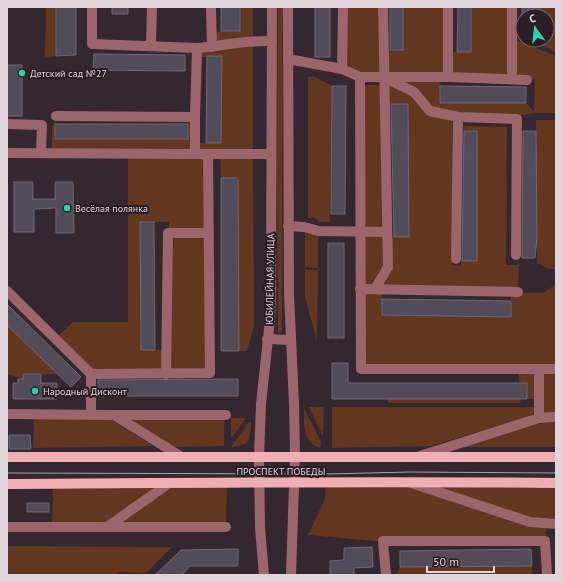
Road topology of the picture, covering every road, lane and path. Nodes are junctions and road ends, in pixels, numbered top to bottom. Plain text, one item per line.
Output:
1 (92, 7) edge
2 (152, 7) edge
3 (211, 7) edge
4 (272, 7) edge
5 (288, 7) edge
6 (343, 7) edge
7 (383, 7) edge
8 (448, 7) edge
9 (512, 7) edge
10 (272, 41) junction
11 (151, 46) junction
12 (212, 47) junction
13 (197, 48) junction
14 (288, 59) junction
15 (342, 69) junction
16 (360, 77) junction
17 (384, 77) junction
18 (448, 77) junction
19 (512, 79) junction
20 (527, 80) dead end
21 (56, 116) dead end
22 (458, 117) junction
23 (195, 118) junction
24 (7, 124) edge
25 (7, 153) edge
26 (41, 153) junction
27 (195, 154) junction
28 (208, 154) junction
29 (271, 154) junction
30 (288, 226) junction
31 (360, 230) junction
32 (387, 232) junction
33 (208, 233) junction
34 (516, 254) dead end
35 (456, 259) dead end
36 (360, 289) junction
37 (375, 289) junction
38 (7, 291) edge
39 (518, 292) dead end
40 (267, 339) junction
41 (290, 340) junction
42 (539, 369) junction
43 (556, 369) edge
44 (91, 374) junction
45 (166, 374) junction
46 (7, 414) edge
47 (91, 415) junction
48 (114, 415) junction
49 (226, 415) dead end
50 (556, 417) edge
51 (538, 418) junction
52 (180, 456) junction
53 (259, 456) junction
54 (295, 456) junction
55 (420, 456) junction
56 (7, 457) edge
57 (556, 457) edge
58 (406, 481) junction
59 (259, 483) junction
60 (294, 483) junction
61 (556, 483) edge
62 (7, 484) edge
63 (168, 484) junction
64 (556, 524) edge
65 (7, 527) edge
66 (107, 527) junction
67 (226, 527) dead end
68 (264, 575) edge
69 (291, 575) edge
70 (386, 575) edge
71 (547, 575) edge

1 - 11 street
2 - 11 street
3 - 12 street
4 - 10 street, ЮБИЛЕЙНАЯ УЛИЦА
5 - 14 street, ЮБИЛЕЙНАЯ УЛИЦА
6 - 15 street
7 - 17 street
8 - 18 street
9 - 19 street
10 - 12 street
10 - 29 street, ЮБИЛЕЙНАЯ УЛИЦА
11 - 13 street
12 - 13 street
13 - 23 street
14 - 15 street
14 - 30 street, ЮБИЛЕЙНАЯ УЛИЦА
15 - 16 street
16 - 17 street
16 - 31 street
17 - 18 street
17 - 22 street
17 - 32 street
18 - 19 street
19 - 20 street
21 - 23 street
22 - 34 street
22 - 35 street
23 - 27 street
24 - 26 street
25 - 26 street
26 - 27 street
27 - 28 street
28 - 29 street
28 - 33 street
29 - 40 street, ЮБИЛЕЙНАЯ УЛИЦА
30 - 31 street
30 - 41 street, ЮБИЛЕЙНАЯ УЛИЦА
31 - 32 street
31 - 36 street
32 - 37 street
33 - 45 street
33 - 45 street
36 - 37 street
36 - 42 street
37 - 39 street
38 - 44 street
40 - 41 street
40 - 53 street, ЮБИЛЕЙНАЯ УЛИЦА
41 - 54 street, ЮБИЛЕЙНАЯ УЛИЦА
42 - 43 street
42 - 51 street
44 - 45 street
44 - 47 street
46 - 47 street
47 - 48 street
48 - 49 street
48 - 52 street
50 - 51 street
51 - 55 street
52 - 53 main road, ПРОСПЕКТ ПОБЕДЫ
52 - 56 main road, ПРОСПЕКТ ПОБЕДЫ
53 - 54 main road, ПРОСПЕКТ ПОБЕДЫ
53 - 59 street, ЮБИЛЕЙНАЯ УЛИЦА
54 - 55 main road, ПРОСПЕКТ ПОБЕДЫ
54 - 60 street, ЮБИЛЕЙНАЯ УЛИЦА
55 - 57 main road, ПРОСПЕКТ ПОБЕДЫ
58 - 60 main road, ПРОСПЕКТ ПОБЕДЫ
58 - 61 main road, ПРОСПЕКТ ПОБЕДЫ
58 - 64 street
59 - 60 main road, ПРОСПЕКТ ПОБЕДЫ
59 - 63 main road, ПРОСПЕКТ ПОБЕДЫ
59 - 68 street, ЮБИЛЕЙНАЯ УЛИЦА
60 - 69 street, ЮБИЛЕЙНАЯ УЛИЦА
62 - 63 main road, ПРОСПЕКТ ПОБЕДЫ
63 - 66 street
65 - 66 street
66 - 67 street
70 - 71 street

